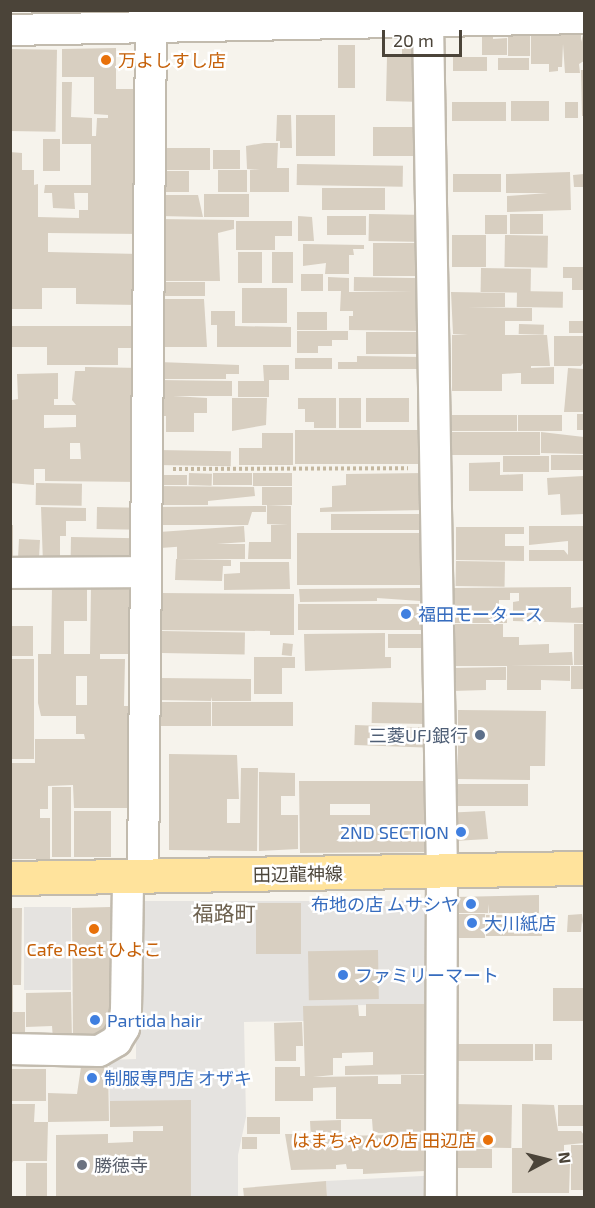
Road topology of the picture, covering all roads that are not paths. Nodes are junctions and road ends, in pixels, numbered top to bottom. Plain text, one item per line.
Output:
1 (568, 16) edge
2 (255, 17) edge
3 (428, 21) junction
4 (151, 27) junction
5 (10, 30) edge
6 (145, 572) junction
7 (10, 573) edge
8 (585, 868) edge
9 (442, 872) junction
10 (136, 876) junction
11 (10, 878) edge
12 (10, 1049) edge
13 (441, 1197) edge

1 - 3 street
2 - 3 street
2 - 4 street
3 - 9 street
4 - 5 street
4 - 6 street
6 - 7 street
6 - 10 street
8 - 9 main road, 田辺龍神線
9 - 10 main road, 田辺龍神線
9 - 13 street
10 - 11 main road, 田辺龍神線
10 - 12 street

